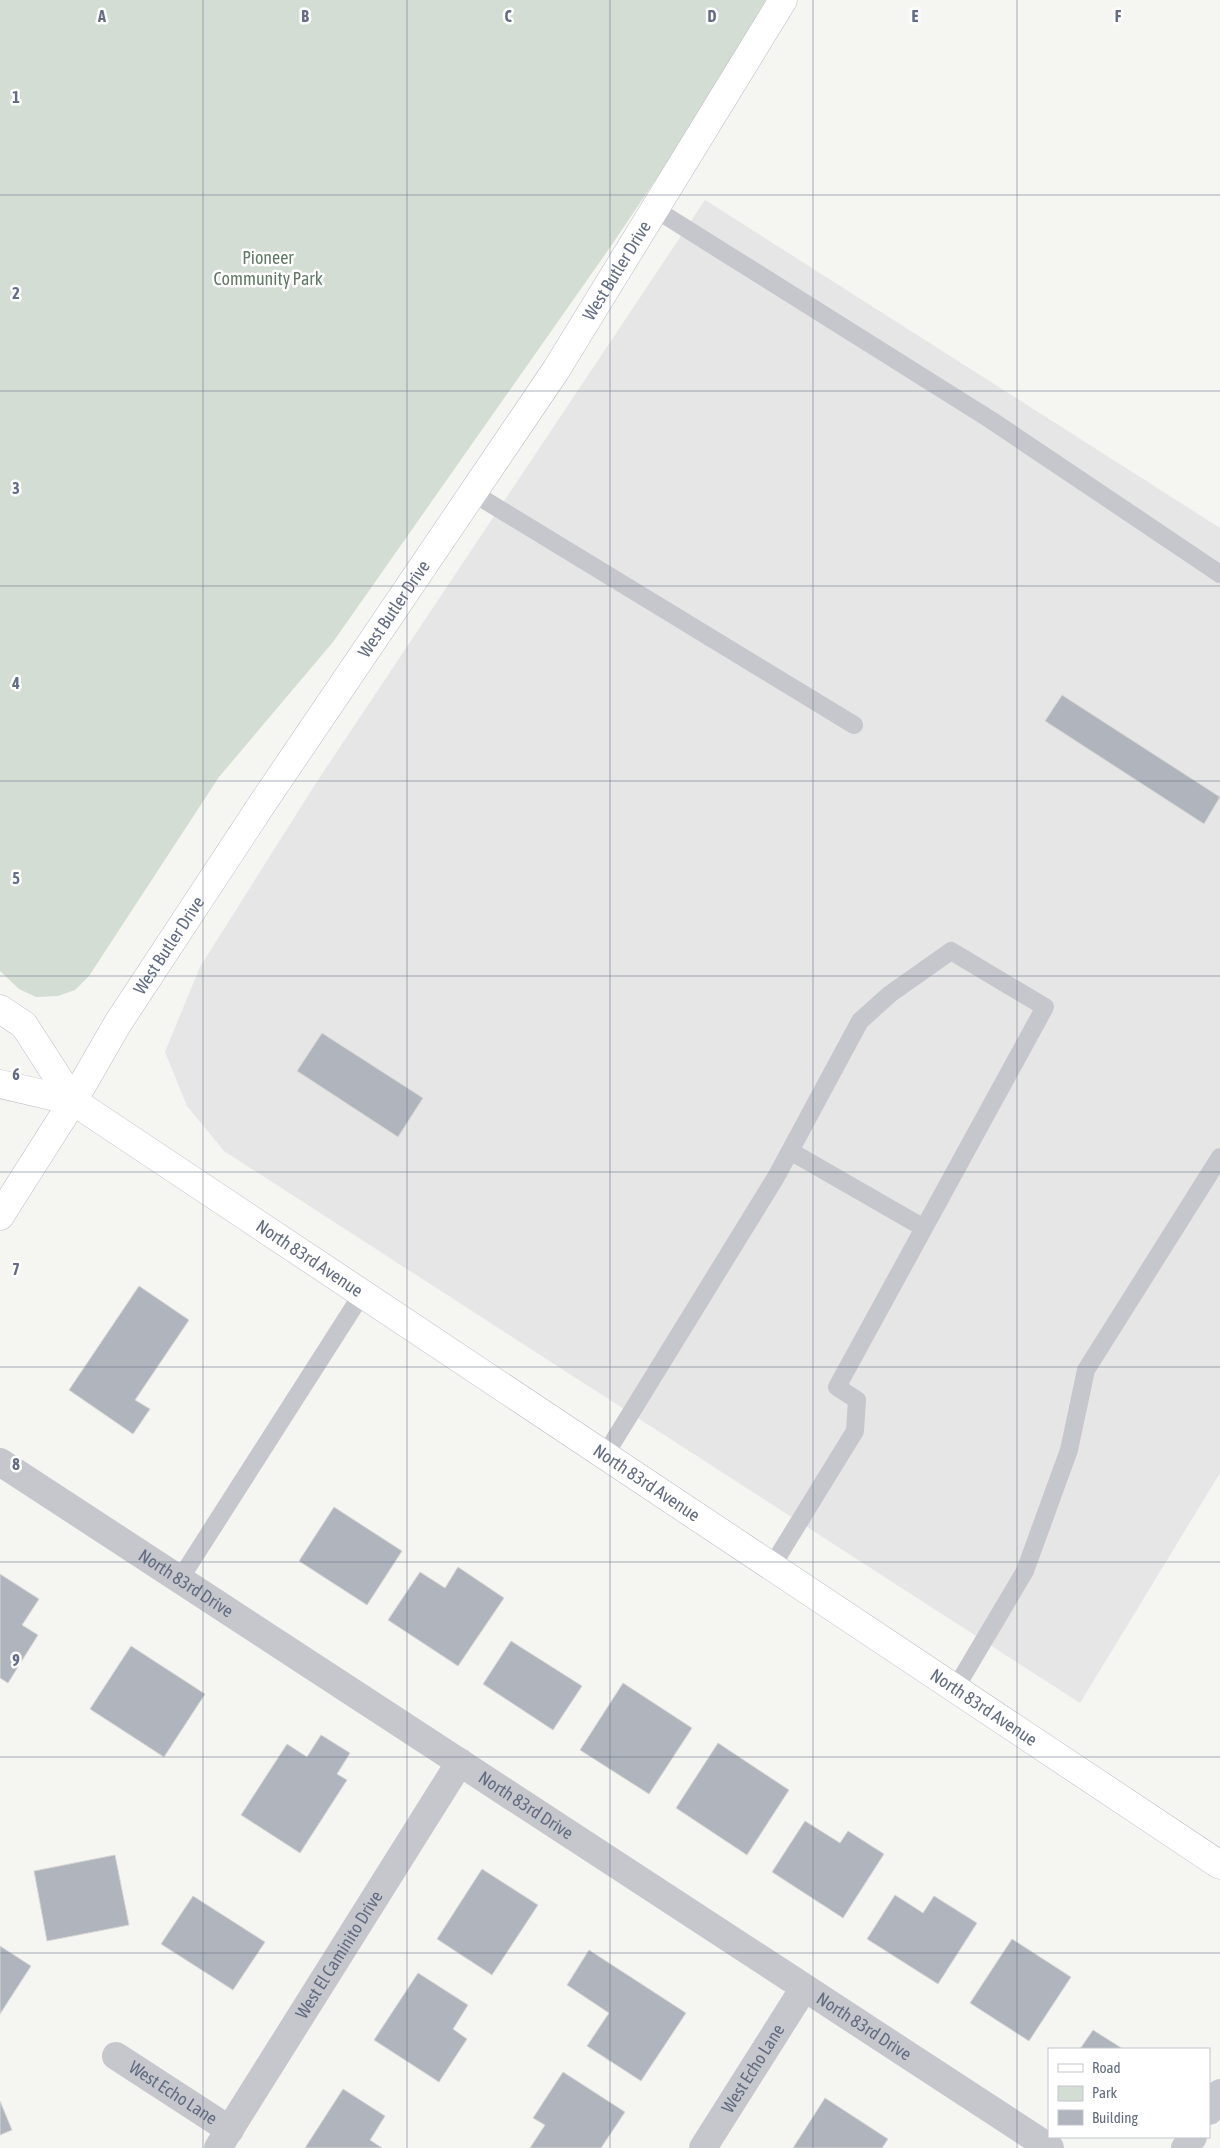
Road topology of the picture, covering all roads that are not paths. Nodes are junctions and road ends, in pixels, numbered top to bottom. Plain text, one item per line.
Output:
1 (783, 0) edge
2 (655, 209) junction
3 (473, 493) junction
4 (1220, 574) edge
5 (854, 724) dead end
6 (0, 1009) edge
7 (0, 1084) edge
8 (73, 1101) junction
9 (790, 1151) junction
10 (1220, 1157) edge
11 (0, 1216) edge
12 (924, 1228) junction
13 (362, 1294) junction
14 (605, 1455) junction
15 (0, 1462) edge
16 (772, 1566) junction
17 (180, 1579) junction
18 (955, 1689) junction
19 (460, 1762) junction
20 (1220, 1865) edge
21 (804, 1988) junction
22 (116, 2056) dead end
23 (1220, 2093) edge
24 (1210, 2109) edge
25 (224, 2139) edge
26 (703, 2148) edge
27 (1050, 2148) edge

1 - 2 main road, West Butler Drive
2 - 3 main road, West Butler Drive
2 - 4 lane
3 - 5 lane
3 - 8 main road, West Butler Drive
6 - 8 main road, North 83rd Avenue
7 - 8 main road, North 83rd Avenue
8 - 11 main road, West Butler Drive
8 - 13 main road, North 83rd Avenue
9 - 12 lane
9 - 12 lane
9 - 14 lane
10 - 18 lane
12 - 16 lane
13 - 14 main road, North 83rd Avenue
13 - 17 lane
14 - 16 main road, North 83rd Avenue
15 - 17 street, North 83rd Drive
16 - 18 main road, North 83rd Avenue
17 - 19 street, North 83rd Drive
18 - 20 main road, North 83rd Avenue
19 - 21 street, North 83rd Drive
19 - 25 street, West El Caminito Drive
21 - 26 street, West Echo Lane
21 - 27 street, North 83rd Drive
22 - 25 street, West Echo Lane
23 - 24 street

